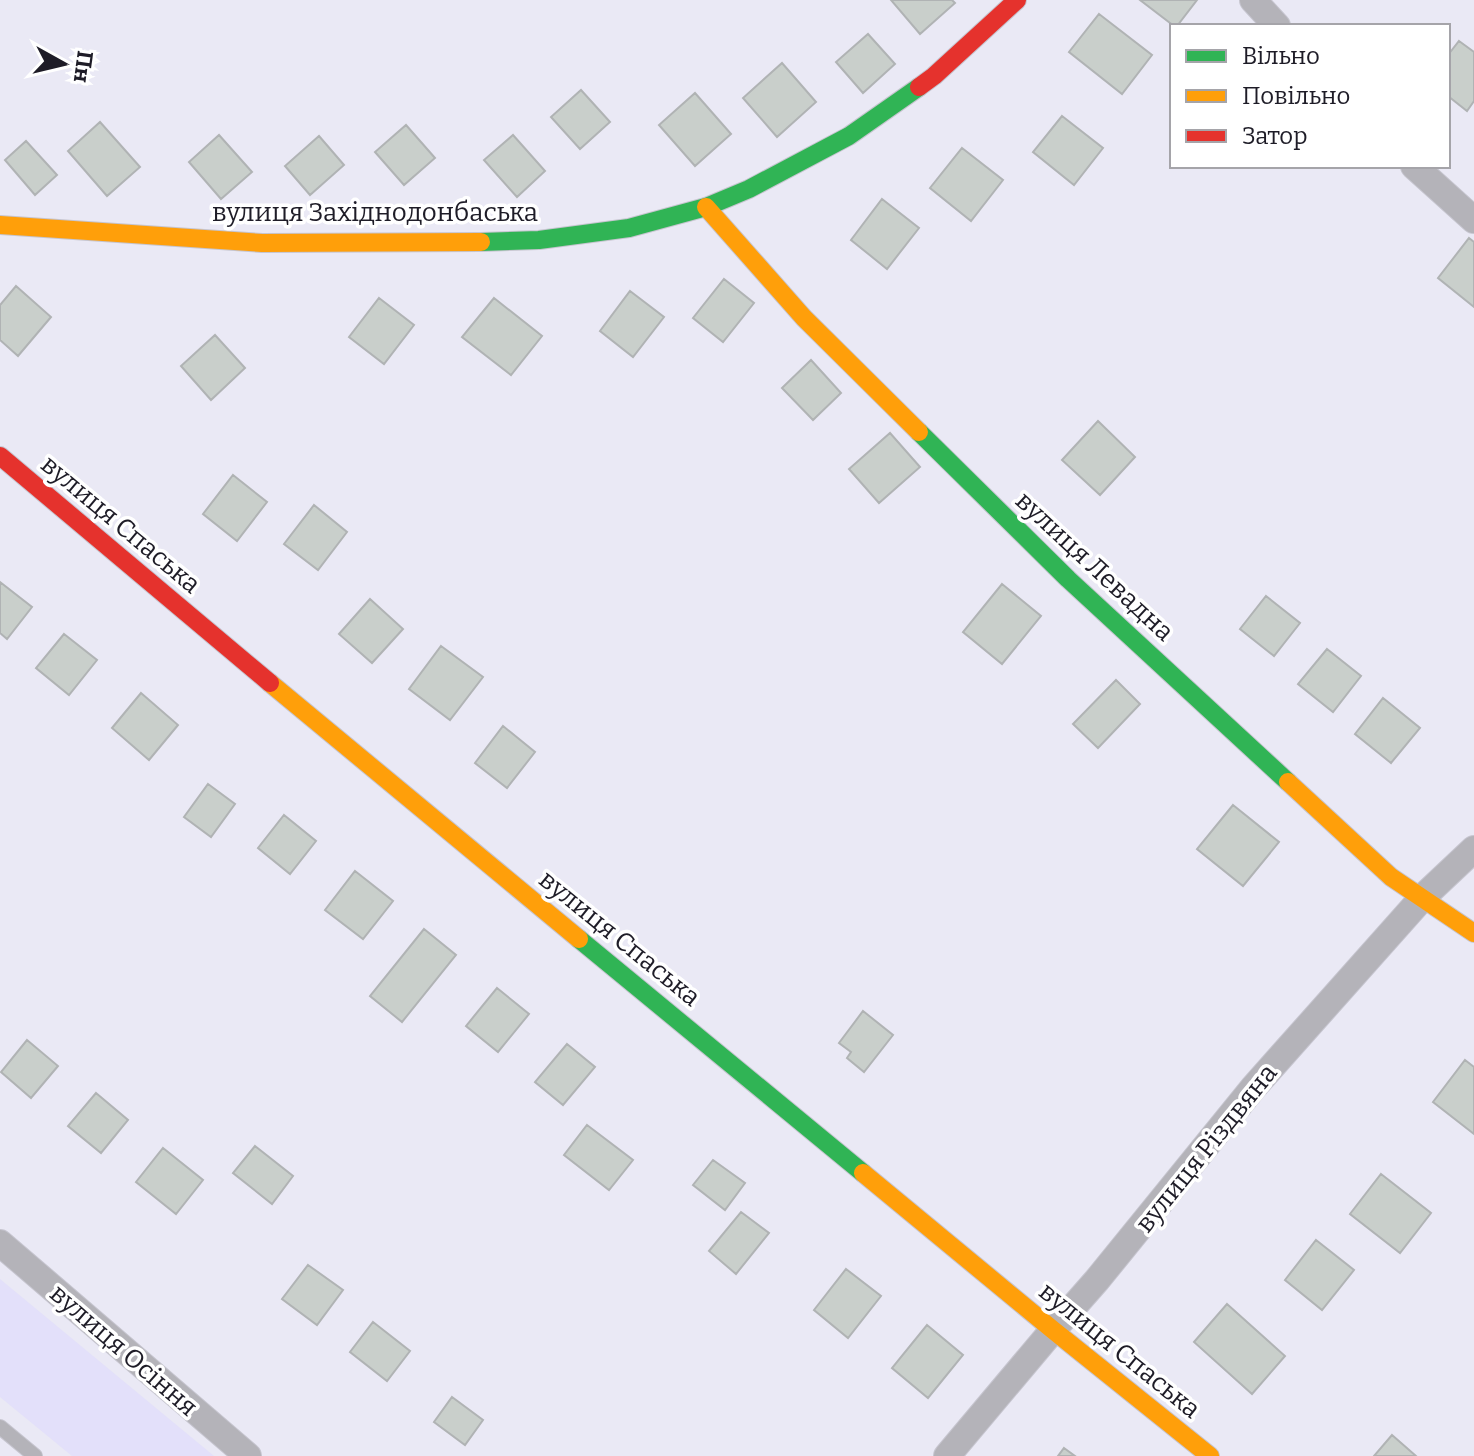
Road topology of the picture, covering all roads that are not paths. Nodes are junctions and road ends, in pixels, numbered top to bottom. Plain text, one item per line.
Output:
1 (1017, 0) edge
2 (1253, 0) edge
3 (1275, 24) edge
4 (1416, 168) edge
5 (706, 207) junction
6 (1474, 220) edge
7 (0, 225) edge
8 (0, 456) edge
9 (1474, 849) edge
10 (1423, 897) junction
11 (1474, 933) edge
12 (0, 1243) edge
13 (1053, 1330) junction
14 (0, 1427) edge
15 (35, 1456) edge
16 (248, 1456) edge
17 (947, 1456) edge
18 (1210, 1456) edge

1 - 5 street, вулиця Західнодонбаська
2 - 3 street
4 - 6 street
5 - 7 street, вулиця Західнодонбаська
5 - 10 street, вулиця Левадна
8 - 13 street, вулиця Спаська
9 - 10 street, вулиця Різдвяна
10 - 11 street, вулиця Левадна
10 - 13 street, вулиця Різдвяна
12 - 16 street, вулиця Осіння
13 - 17 street, вулиця Різдвяна
13 - 18 street, вулиця Спаська
14 - 15 lane

